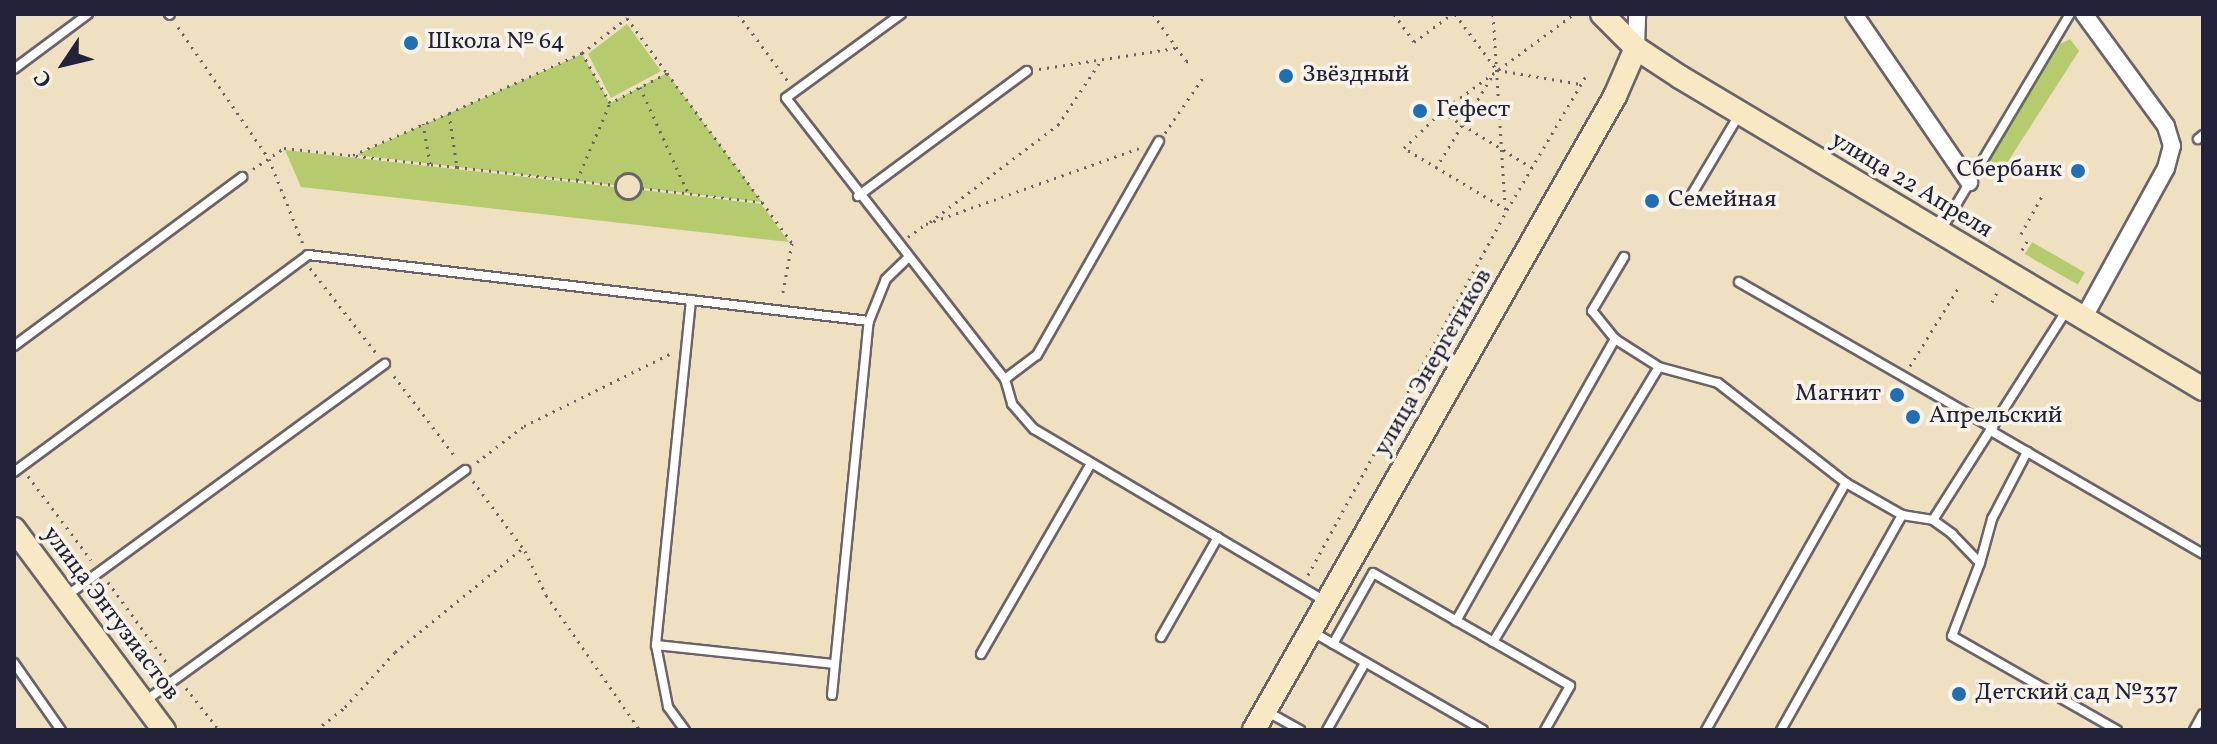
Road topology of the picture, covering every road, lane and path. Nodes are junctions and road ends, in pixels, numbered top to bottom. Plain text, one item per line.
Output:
1 (88, 14) edge
2 (170, 14) edge
3 (738, 14) edge
4 (901, 14) edge
5 (1153, 14) edge
6 (1394, 14) edge
7 (1454, 14) edge
8 (1493, 14) edge
9 (1574, 14) edge
10 (1602, 14) edge
11 (1637, 14) edge
12 (1854, 14) edge
13 (2070, 14) edge
14 (2084, 14) edge
15 (626, 16) edge
16 (1177, 48) junction
17 (1636, 48) junction
18 (582, 53) junction
19 (1102, 59) junction
20 (1193, 62) dead end
21 (14, 69) edge
22 (1497, 70) junction
23 (1027, 71) joint
24 (667, 73) junction
25 (1204, 76) dead end
26 (1586, 76) dead end
27 (1581, 84) junction
28 (640, 87) junction
29 (796, 91) junction
30 (610, 103) junction
31 (1441, 112) junction
32 (449, 113) junction
33 (1740, 115) junction
34 (423, 124) junction
35 (1462, 124) junction
36 (1159, 141) junction
37 (1499, 146) junction
38 (353, 155) junction
39 (269, 159) junction
40 (430, 164) junction
41 (457, 167) junction
42 (1531, 167) junction
43 (1436, 168) junction
44 (242, 177) joint
45 (577, 181) junction
46 (1969, 182) junction
47 (615, 185) junction
48 (642, 188) junction
49 (689, 193) junction
50 (1692, 194) dead end
51 (858, 196) junction
52 (2042, 196) dead end
53 (762, 202) junction
54 (1506, 208) junction
55 (926, 224) junction
56 (1940, 233) junction
57 (2021, 234) dead end
58 (2029, 238) dead end
59 (897, 245) junction
60 (2022, 250) dead end
61 (305, 257) junction
62 (1624, 257) dead end
63 (908, 258) junction
64 (1739, 282) dead end
65 (2003, 282) dead end
66 (1960, 285) dead end
67 (691, 300) junction
68 (1992, 302) dead end
69 (780, 310) junction
70 (2075, 314) junction
71 (869, 321) junction
72 (1615, 339) junction
73 (14, 346) edge
74 (686, 346) junction
75 (385, 364) junction
76 (1659, 367) junction
77 (1905, 374) junction
78 (1005, 379) junction
79 (2203, 389) edge
80 (1992, 429) junction
81 (2027, 452) junction
82 (1090, 465) junction
83 (18, 470) edge
84 (465, 470) junction
85 (1846, 483) junction
86 (1902, 515) junction
87 (1933, 520) junction
88 (14, 529) edge
89 (1218, 537) junction
90 (523, 548) junction
91 (2203, 554) edge
92 (1980, 563) junction
93 (100, 571) junction
94 (1301, 587) junction
95 (65, 597) junction
96 (1327, 602) junction
97 (1456, 621) junction
98 (1311, 631) junction
99 (1161, 637) dead end
100 (1493, 642) junction
101 (1333, 644) junction
102 (656, 645) junction
103 (981, 654) dead end
104 (14, 663) edge
105 (1365, 663) junction
106 (835, 664) junction
107 (178, 677) junction
108 (832, 695) dead end
109 (143, 702) junction
110 (2203, 714) edge
111 (1260, 720) edge
112 (61, 730) edge
113 (164, 730) edge
114 (219, 730) edge
115 (316, 730) edge
116 (640, 730) edge
117 (685, 730) edge
118 (1300, 730) edge
119 (1327, 730) edge
120 (1483, 730) edge
121 (1545, 730) edge
122 (1706, 730) edge
123 (1781, 730) edge
124 (2117, 730) edge
125 (2194, 730) edge

1 - 21 lane
2 - 39 path
3 - 29 path
4 - 29 lane
5 - 16 path
6 - 7 path
7 - 22 path
8 - 22 path
9 - 22 path
10 - 17 main road, улица 22 Апреля
11 - 17 street, улица Энергетиков
12 - 46 street
13 - 46 lane
14 - 70 street
15 - 18 path
15 - 24 path
16 - 19 path
16 - 20 path
17 - 33 main road, улица 22 Апреля
17 - 96 main road, улица Энергетиков
18 - 30 path
18 - 32 path
19 - 23 path
19 - 55 path
22 - 27 path
22 - 31 path
22 - 35 path
22 - 37 path
23 - 51 lane
24 - 28 path
24 - 53 path
25 - 36 path
26 - 27 path
27 - 42 path
28 - 30 path
28 - 49 path
29 - 51 lane
30 - 45 path
31 - 35 path
31 - 43 path
32 - 34 path
32 - 41 path
33 - 50 lane
33 - 56 main road, улица 22 Апреля
34 - 38 path
34 - 40 path
35 - 37 path
35 - 43 path
36 - 55 path
36 - 78 lane
37 - 42 path
37 - 54 path
38 - 39 path
38 - 40 path
39 - 44 path
39 - 61 path
40 - 41 path
41 - 45 path
42 - 54 path
43 - 54 path
44 - 73 lane
45 - 47 path
46 - 56 lane
47 - 48 path
47 - 48 path
48 - 49 path
49 - 53 path
51 - 59 lane
52 - 57 path
53 - 69 path
54 - 94 path
55 - 59 path
56 - 70 main road, улица 22 Апреля
58 - 60 path
59 - 63 lane
61 - 67 lane
61 - 75 path
61 - 83 lane
62 - 72 lane
63 - 71 lane
63 - 78 lane
64 - 77 lane
65 - 68 path
66 - 77 path
67 - 69 lane
67 - 74 lane
69 - 71 lane
70 - 79 main road, улица 22 Апреля
70 - 80 lane
71 - 106 lane
72 - 76 lane
72 - 97 lane
74 - 84 path
74 - 102 lane
75 - 84 path
75 - 93 lane
76 - 85 lane
76 - 100 lane
77 - 80 lane
78 - 82 lane
80 - 81 lane
80 - 87 lane
81 - 91 lane
81 - 92 lane
82 - 89 lane
82 - 103 lane
83 - 93 path
84 - 90 path
84 - 107 lane
85 - 86 lane
85 - 122 lane
86 - 87 lane
86 - 123 lane
87 - 92 lane
88 - 95 main road, улица Энтузиастов
89 - 94 lane
89 - 99 lane
90 - 115 path
90 - 116 path
92 - 124 lane
93 - 95 lane
93 - 107 path
94 - 96 lane
95 - 109 main road, улица Энтузиастов
96 - 98 main road, улица Энергетиков
97 - 100 lane
97 - 101 lane
98 - 101 lane
98 - 111 main road, улица Энергетиков
100 - 121 lane
101 - 105 lane
102 - 106 lane
102 - 117 lane
104 - 112 lane
105 - 119 lane
105 - 120 lane
106 - 108 lane
107 - 109 lane
107 - 114 path
109 - 113 main road, улица Энтузиастов
110 - 125 lane
111 - 118 lane

